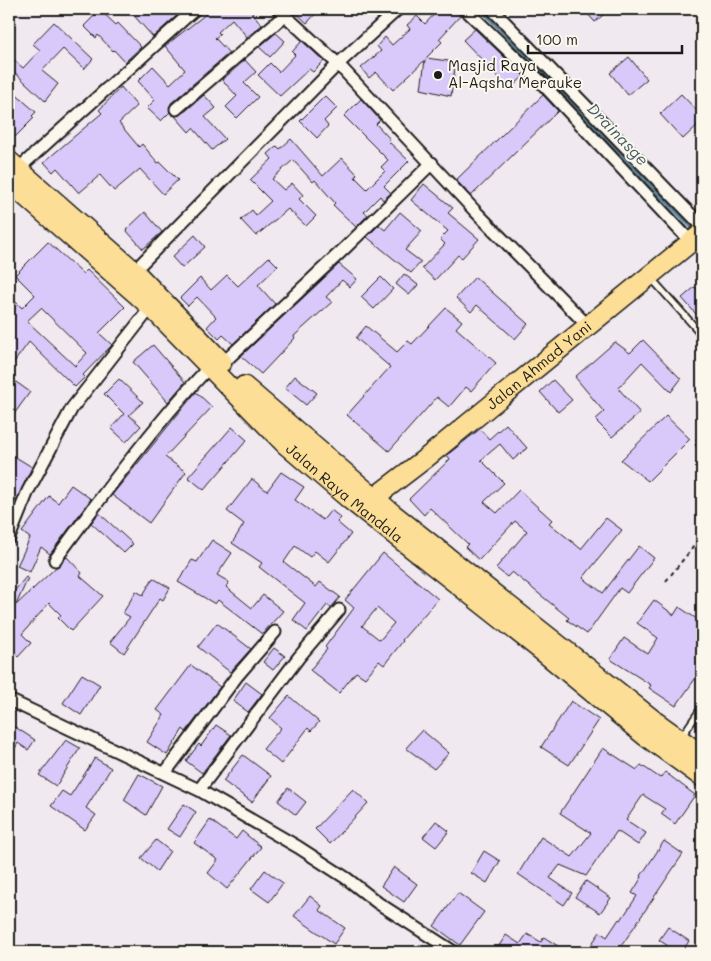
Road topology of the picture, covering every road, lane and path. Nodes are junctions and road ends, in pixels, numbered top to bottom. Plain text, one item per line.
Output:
1 (195, 9) edge
2 (398, 9) edge
3 (465, 9) edge
4 (492, 9) edge
5 (282, 12) edge
6 (338, 64) junction
7 (176, 109) dead end
8 (432, 162) junction
9 (12, 171) edge
10 (31, 191) junction
11 (697, 235) edge
12 (134, 271) junction
13 (649, 276) junction
14 (151, 307) junction
15 (588, 326) junction
16 (702, 335) edge
17 (216, 365) junction
18 (702, 430) edge
19 (702, 455) edge
20 (369, 503) junction
21 (702, 536) edge
22 (9, 538) edge
23 (55, 560) dead end
24 (666, 581) dead end
25 (339, 610) dead end
26 (275, 632) dead end
27 (9, 700) edge
28 (702, 707) edge
29 (650, 729) junction
30 (679, 740) junction
31 (702, 756) edge
32 (165, 773) junction
33 (702, 777) edge
34 (199, 790) junction
35 (454, 952) edge

1 - 9 street
2 - 6 street
3 - 11 street
4 - 11 street
5 - 6 street
5 - 7 street
6 - 8 street
6 - 12 street
8 - 15 street
8 - 17 street
9 - 10 highway, Jalan Raya Mandala
10 - 12 highway, Jalan Raya Mandala
10 - 14 highway, Jalan Raya Mandala
11 - 13 highway, Jalan Ahmad Yani
12 - 17 highway, Jalan Raya Mandala
13 - 15 highway, Jalan Ahmad Yani
13 - 16 lane
14 - 17 highway, Jalan Raya Mandala
14 - 22 street
15 - 20 highway, Jalan Ahmad Yani
17 - 20 highway, Jalan Raya Mandala
17 - 23 street
18 - 19 path
20 - 29 highway, Jalan Raya Mandala
21 - 24 path
25 - 34 street
26 - 32 street
27 - 32 street
28 - 30 lane
29 - 30 highway, Jalan Raya Mandala
29 - 33 highway, Jalan Raya Mandala
30 - 31 highway, Jalan Raya Mandala
32 - 34 street
34 - 35 street

